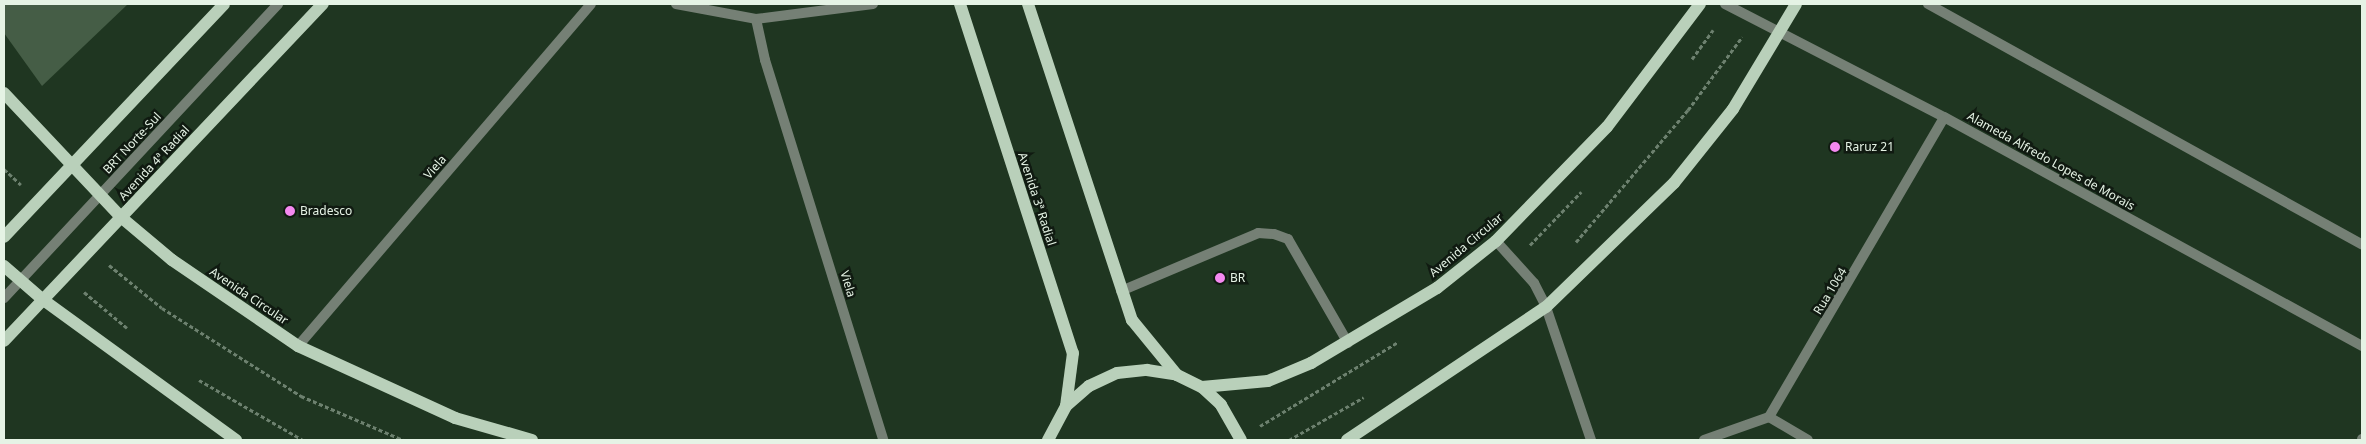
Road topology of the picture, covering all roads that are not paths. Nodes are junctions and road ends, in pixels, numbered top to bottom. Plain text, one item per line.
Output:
1 (224, 4) edge
2 (278, 4) edge
3 (323, 4) edge
4 (591, 4) edge
5 (676, 4) edge
6 (873, 4) edge
7 (960, 4) edge
8 (1028, 4) edge
9 (1700, 4) edge
10 (1726, 4) edge
11 (1796, 4) edge
12 (1928, 4) edge
13 (756, 19) junction
14 (1779, 35) junction
15 (4, 93) edge
16 (1944, 117) junction
17 (71, 169) junction
18 (100, 196) junction
19 (122, 218) junction
20 (4, 237) edge
21 (1496, 241) junction
22 (2362, 245) edge
23 (4, 266) edge
24 (20, 280) junction
25 (1121, 291) junction
26 (4, 298) edge
27 (42, 299) junction
28 (1546, 307) junction
29 (4, 340) edge
30 (1348, 344) junction
31 (298, 346) junction
32 (2362, 346) edge
33 (1177, 375) junction
34 (1202, 387) junction
35 (1066, 406) junction
36 (1769, 417) junction
37 (236, 440) edge
38 (532, 440) edge
39 (883, 440) edge
40 (1048, 440) edge
41 (1242, 440) edge
42 (1347, 440) edge
43 (1591, 440) edge
44 (1704, 440) edge
45 (1808, 440) edge

1 - 17 main road
2 - 18 street, BRT Norte-Sul
3 - 19 main road, Avenida 4ª Radial
4 - 31 street, Viela
5 - 13 street
6 - 13 street
7 - 35 main road, Avenida 3ª Radial
8 - 25 main road
9 - 21 main road, Avenida Circular
10 - 14 street, Alameda Alfredo Lopes de Morais
11 - 14 main road
12 - 22 street
13 - 39 street, Viela
14 - 16 street, Alameda Alfredo Lopes de Morais
14 - 28 main road
15 - 17 main road, Avenida Circular
16 - 32 street, Alameda Alfredo Lopes de Morais
16 - 36 street, Rua 1064
17 - 18 main road, Avenida Circular
17 - 20 main road
18 - 19 main road, Avenida Circular
18 - 24 street, BRT Norte-Sul
19 - 27 main road, Avenida 4ª Radial
19 - 31 main road, Avenida Circular
21 - 28 street
21 - 30 main road, Avenida Circular
23 - 24 main road
24 - 26 street, BRT Norte-Sul
24 - 27 main road
25 - 30 street
25 - 33 main road
27 - 29 main road, Avenida 4ª Radial
27 - 37 main road
28 - 42 main road
28 - 43 street
30 - 34 main road, Avenida Circular
31 - 38 main road, Avenida Circular
33 - 34 main road
33 - 35 main road
34 - 41 main road
35 - 40 main road
36 - 44 street
36 - 45 street

